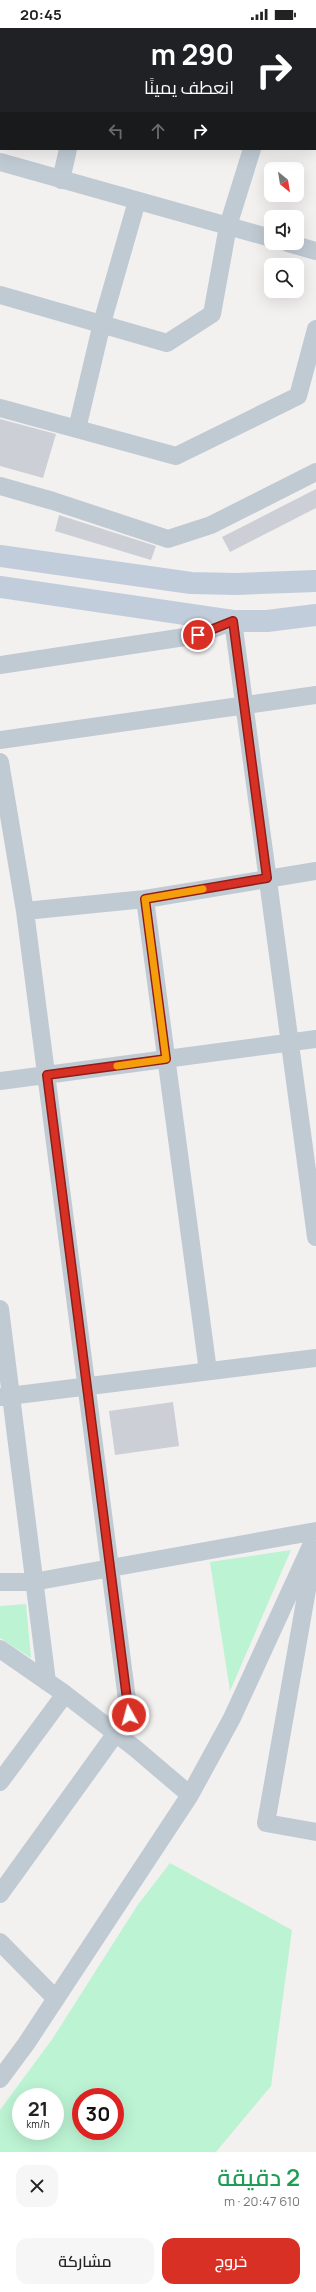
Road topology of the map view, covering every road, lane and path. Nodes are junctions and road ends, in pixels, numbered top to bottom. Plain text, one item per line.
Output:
1 (68, 150) edge
2 (252, 150) edge
3 (0, 162) edge
4 (61, 180) junction
5 (137, 201) junction
6 (228, 226) junction
7 (264, 236) edge
8 (304, 248) edge
9 (316, 251) edge
10 (0, 295) edge
11 (102, 323) junction
12 (316, 329) edge
13 (0, 408) edge
14 (77, 430) junction
15 (316, 472) edge
16 (0, 486) edge
17 (0, 556) edge
18 (316, 581) edge
19 (0, 586) edge
20 (316, 615) edge
21 (233, 621) junction
22 (0, 666) edge
23 (316, 695) edge
24 (244, 706) junction
25 (0, 740) edge
26 (0, 762) edge
27 (316, 871) edge
28 (267, 878) junction
29 (145, 899) junction
30 (25, 911) junction
31 (316, 1039) edge
32 (290, 1042) junction
33 (166, 1059) junction
34 (47, 1075) junction
35 (0, 1082) edge
36 (316, 1237) edge
37 (0, 1309) edge
38 (316, 1358) edge
39 (208, 1371) junction
40 (87, 1386) junction
41 (6, 1397) edge
42 (316, 1531) edge
43 (316, 1535) edge
44 (316, 1541) edge
45 (110, 1569) junction
46 (0, 1582) edge
47 (33, 1582) junction
48 (0, 1649) edge
49 (47, 1682) junction
50 (65, 1694) junction
51 (117, 1734) junction
52 (0, 1782) edge
53 (190, 1795) junction
54 (316, 1832) edge
55 (0, 1894) edge
56 (0, 1942) edge
57 (56, 1999) junction
58 (0, 2079) edge

1 - 4 street
2 - 6 street
3 - 4 street
4 - 5 street
5 - 6 street
5 - 11 street
6 - 7 street
6 - 11 street
8 - 9 street
10 - 11 street
11 - 14 street
12 - 14 street
13 - 14 street
15 - 16 street
17 - 18 street
19 - 21 street
20 - 21 street
21 - 22 street
21 - 24 street
23 - 24 street
24 - 25 street
24 - 28 street
26 - 30 street
27 - 28 street
28 - 29 street
28 - 32 street
29 - 30 street
29 - 33 street
30 - 34 street
31 - 32 street
32 - 33 street
32 - 36 street
33 - 34 street
33 - 39 street
34 - 35 street
34 - 40 street
37 - 41 street
38 - 39 street
39 - 40 street
40 - 41 street
40 - 45 street
41 - 47 street
42 - 45 street
43 - 53 street
44 - 54 street
45 - 47 street
45 - 51 street
46 - 47 street
47 - 49 street
48 - 49 street
49 - 50 street
50 - 51 street
50 - 52 street
51 - 53 street
51 - 55 street
53 - 57 street
56 - 57 street
57 - 58 street

